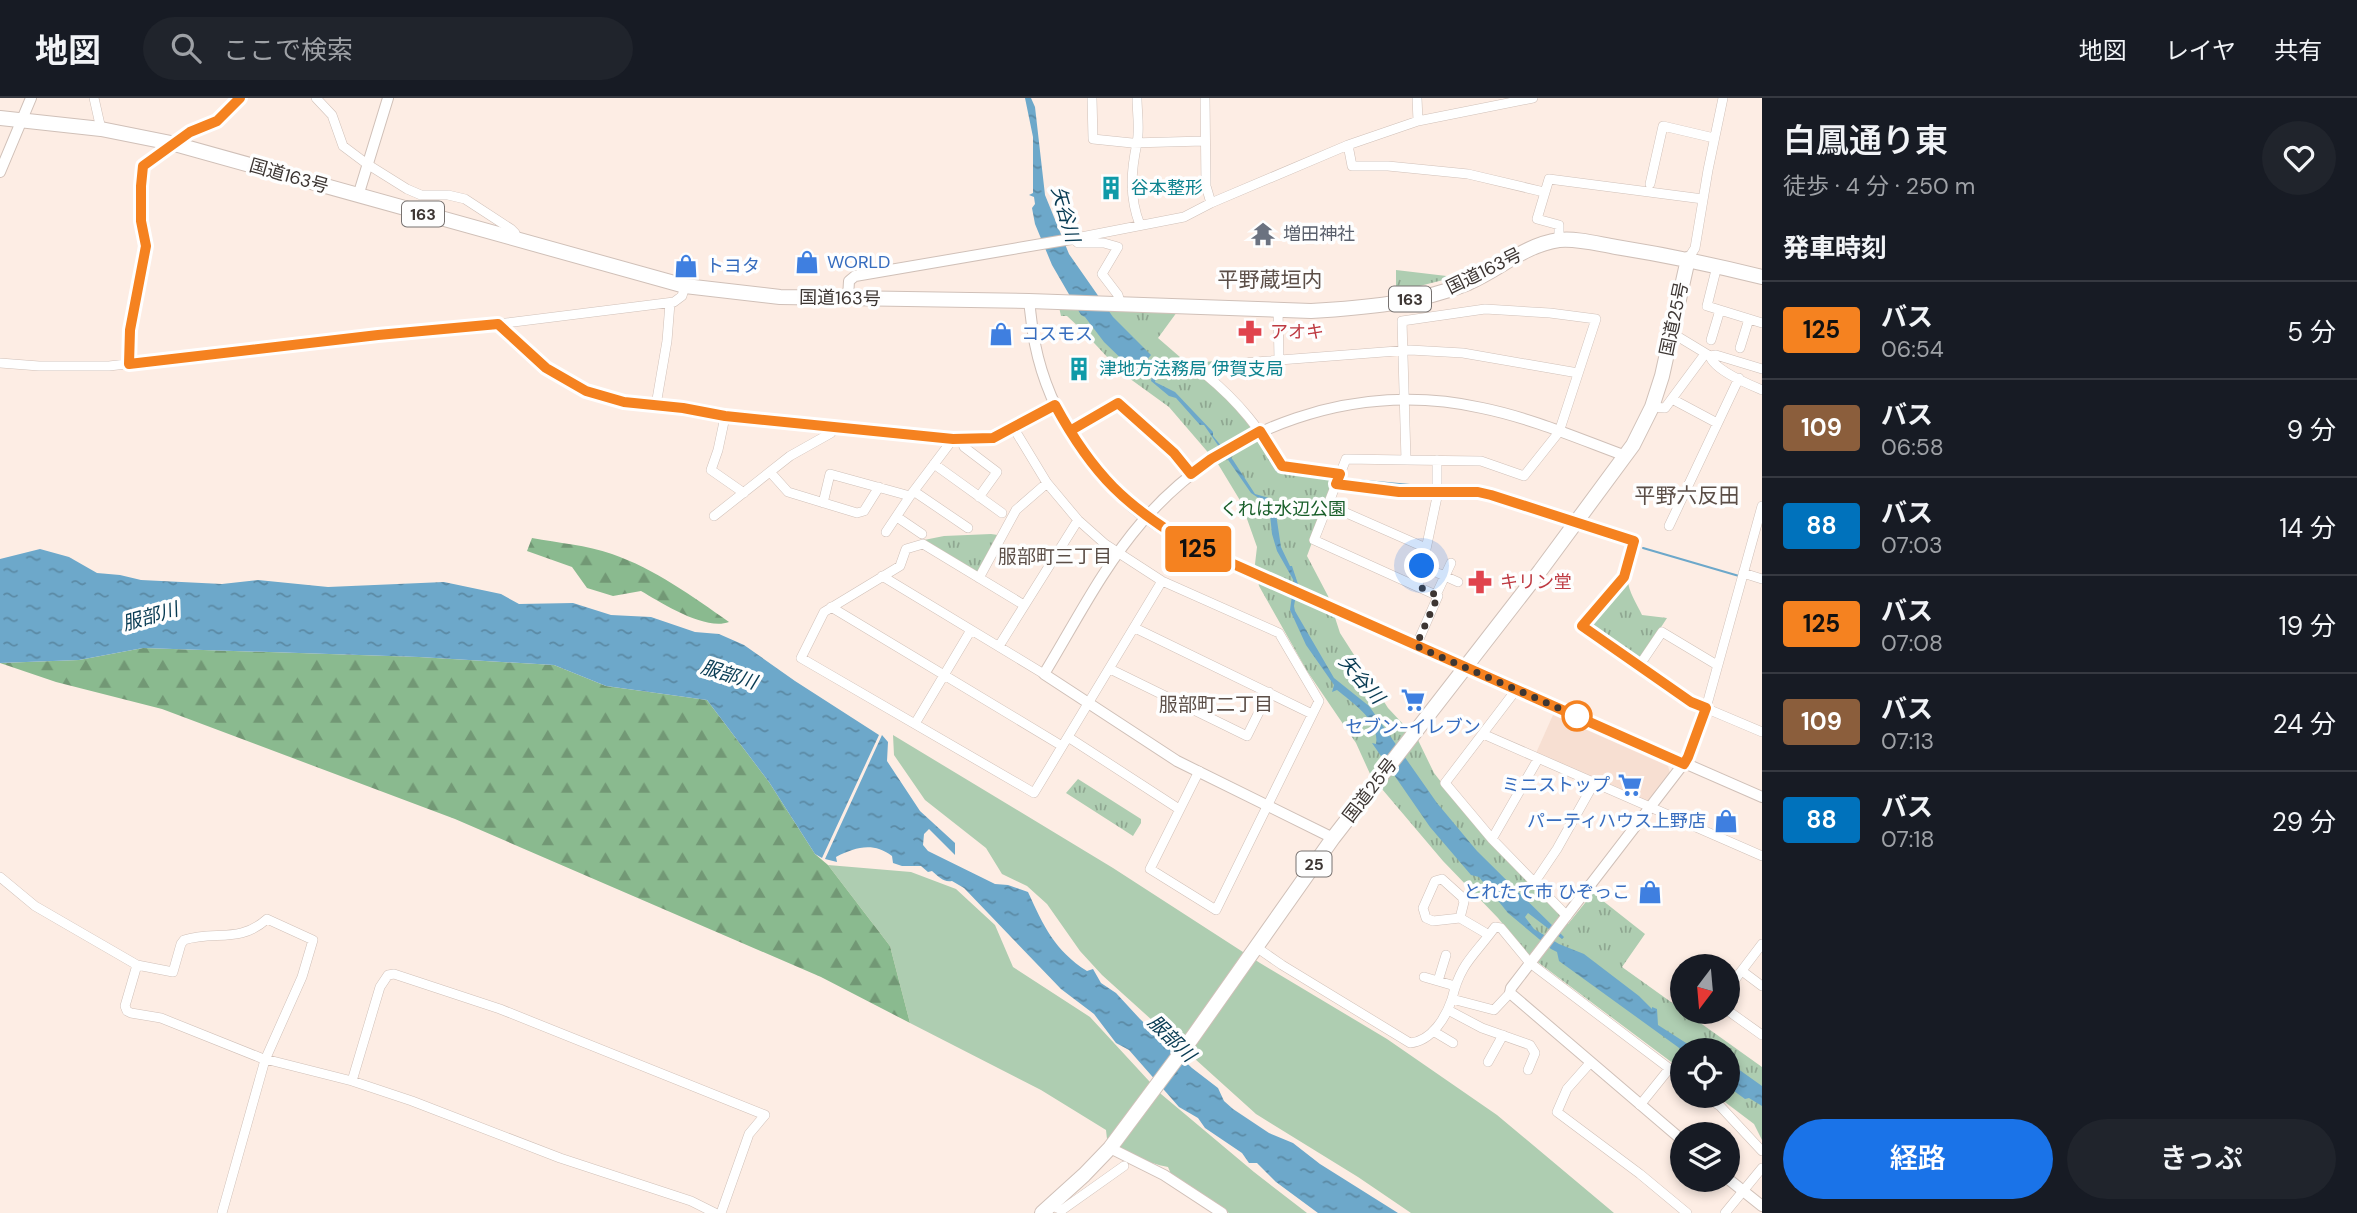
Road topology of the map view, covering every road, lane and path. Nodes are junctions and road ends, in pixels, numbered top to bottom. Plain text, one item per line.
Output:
1 (31, 98) edge
2 (94, 98) edge
3 (240, 98) edge
4 (316, 98) edge
5 (388, 98) edge
6 (1093, 98) edge
7 (1137, 98) edge
8 (1205, 98) edge
9 (1418, 98) edge
10 (1531, 98) edge
11 (1723, 98) edge
12 (0, 118) edge
13 (23, 119) junction
14 (1418, 121) junction
15 (101, 129) junction
16 (1714, 138) junction
17 (1205, 141) junction
18 (1138, 142) junction
19 (171, 143) junction
20 (1348, 145) junction
21 (367, 164) junction
22 (0, 172) edge
23 (1650, 184) dead end
24 (1544, 192) junction
25 (358, 196) junction
26 (1703, 199) junction
27 (1211, 203) junction
28 (1140, 225) junction
29 (1072, 239) junction
30 (516, 240) junction
31 (1559, 240) junction
32 (1688, 259) junction
33 (1717, 266) junction
34 (1762, 277) edge
35 (685, 286) junction
36 (848, 298) junction
37 (1028, 301) junction
38 (670, 303) junction
39 (1120, 304) junction
40 (1278, 309) junction
41 (1720, 310) junction
42 (1749, 319) junction
43 (1762, 323) edge
44 (498, 324) junction
45 (1672, 333) junction
46 (1711, 340) dead end
47 (1740, 348) dead end
48 (1402, 351) junction
49 (1707, 355) junction
50 (1279, 360) junction
51 (0, 363) edge
52 (129, 364) junction
53 (1762, 369) edge
54 (1578, 373) junction
55 (1739, 379) junction
56 (1762, 390) edge
57 (1403, 399) junction
58 (1672, 400) junction
59 (656, 405) junction
60 (1055, 405) junction
61 (1652, 407) junction
62 (725, 416) junction
63 (1717, 423) junction
64 (834, 426) junction
65 (1013, 427) junction
66 (1070, 431) junction
67 (1559, 432) junction
68 (1258, 433) junction
69 (957, 439) junction
70 (1623, 455) junction
71 (1406, 460) junction
72 (1437, 460) junction
73 (934, 464) junction
74 (771, 473) junction
75 (1191, 474) junction
76 (1338, 479) junction
77 (1047, 484) junction
78 (879, 487) junction
79 (1438, 492) junction
80 (744, 493) junction
81 (912, 494) junction
82 (979, 497) junction
83 (822, 502) junction
84 (1328, 505) junction
85 (1762, 506) edge
86 (1002, 513) dead end
87 (714, 516) dead end
88 (897, 517) junction
89 (1146, 517) junction
90 (1078, 520) junction
91 (1576, 522) junction
92 (1669, 526) dead end
93 (968, 528) dead end
94 (886, 531) dead end
95 (922, 534) dead end
96 (1757, 540) edge
97 (1426, 548) junction
98 (1118, 553) junction
99 (1451, 563) dead end
100 (1422, 566) junction
101 (882, 576) junction
102 (1445, 576) junction
103 (1743, 576) junction
104 (979, 578) junction
105 (1762, 579) edge
106 (1162, 581) junction
107 (1458, 582) dead end
108 (1418, 586) junction
109 (1436, 595) junction
110 (1024, 605) junction
111 (831, 607) junction
112 (1135, 628) junction
113 (971, 629) junction
114 (999, 646) junction
115 (1416, 646) junction
116 (1717, 664) junction
117 (1640, 666) junction
118 (1464, 667) junction
119 (1110, 669) junction
120 (943, 674) junction
121 (1044, 674) junction
122 (1516, 690) junction
123 (1269, 692) junction
124 (1088, 702) junction
125 (1706, 708) junction
126 (1312, 714) junction
127 (916, 722) junction
128 (1762, 732) edge
129 (1483, 734) junction
130 (1068, 737) junction
131 (1062, 746) junction
132 (1538, 759) junction
133 (1684, 764) junction
134 (1199, 772) junction
135 (1594, 783) junction
136 (1762, 797) edge
137 (1268, 805) junction
138 (1651, 808) junction
139 (1179, 809) junction
140 (1333, 838) junction
141 (1492, 839) junction
142 (1762, 856) edge
143 (0, 877) edge
144 (1534, 883) junction
145 (1460, 918) junction
146 (1563, 921) junction
147 (1489, 935) junction
148 (1762, 944) edge
149 (1255, 948) junction
150 (1446, 955) dead end
151 (1530, 963) junction
152 (137, 965) junction
153 (1742, 971) junction
154 (1740, 974) edge
155 (1424, 977) dead end
156 (1437, 981) junction
157 (1455, 986) junction
158 (1762, 986) edge
159 (1510, 993) junction
160 (1452, 999) junction
161 (1448, 1010) junction
162 (1740, 1019) edge
163 (1433, 1031) junction
164 (1503, 1035) junction
165 (1762, 1035) edge
166 (1453, 1043) dead end
167 (265, 1060) junction
168 (1488, 1062) dead end
169 (1590, 1063) junction
170 (1669, 1069) joint
171 (1528, 1070) dead end
172 (352, 1081) junction
173 (1640, 1105) junction
174 (1722, 1108) edge
175 (1670, 1130) edge
176 (1110, 1148) junction
177 (1762, 1151) edge
178 (1124, 1166) dead end
179 (1762, 1168) edge
180 (1740, 1189) edge
181 (1743, 1191) junction
182 (1762, 1206) edge
183 (1046, 1209) edge
184 (222, 1213) edge
185 (718, 1213) edge
186 (1222, 1213) edge
187 (1687, 1213) edge
188 (1725, 1213) edge

1 - 13 street
2 - 15 street
3 - 19 street
4 - 21 street
5 - 21 street
6 - 18 street
7 - 18 street
8 - 17 street
9 - 14 street
10 - 14 street
11 - 16 street
12 - 13 highway, 国道163号 / 163
13 - 15 highway, 国道163号 / 163
13 - 22 street
14 - 20 street
15 - 19 highway, 国道163号 / 163
16 - 23 street
16 - 26 street
17 - 18 street
17 - 27 street
18 - 28 street
19 - 25 highway, 国道163号 / 163
19 - 52 street
20 - 24 street
20 - 27 street
21 - 25 street
21 - 30 street
24 - 26 street
24 - 31 street
25 - 30 highway, 国道163号 / 163
26 - 32 street
27 - 28 street
28 - 29 street
29 - 36 street
29 - 39 street
30 - 35 highway, 国道163号 / 163
31 - 32 highway, 国道163号 / 163
31 - 40 highway, 国道163号 / 163
32 - 33 highway, 国道25号
32 - 45 highway, 国道25号 / 25
33 - 34 highway, 国道25号
33 - 41 street
35 - 36 highway, 国道163号 / 163
35 - 38 street
36 - 37 highway, 国道163号 / 163
37 - 39 highway, 国道163号 / 163
37 - 60 street
38 - 44 street
38 - 59 street
39 - 40 highway, 国道163号 / 163
40 - 50 street
41 - 42 street
41 - 46 street
42 - 43 street
42 - 47 street
44 - 52 street
44 - 59 street
45 - 49 street
45 - 61 highway, 国道25号 / 25
48 - 50 street
48 - 54 street
48 - 54 street
48 - 57 street
49 - 53 street
49 - 55 street
49 - 58 street
50 - 68 street
51 - 52 street
54 - 67 street
55 - 56 street
55 - 63 street
57 - 67 street
57 - 68 street
57 - 71 street
58 - 61 street
58 - 63 street
59 - 62 street
60 - 65 street
60 - 66 street
61 - 70 highway, 国道25号 / 25
62 - 64 street
62 - 80 street
63 - 92 street
64 - 69 street
64 - 74 street
65 - 69 street
65 - 77 street
66 - 75 street
66 - 89 street
67 - 70 street
67 - 72 street
68 - 75 street
68 - 76 street
69 - 73 street
69 - 82 street
70 - 91 highway, 国道25号 / 25
71 - 72 street
71 - 76 street
72 - 79 street
73 - 81 street
73 - 82 street
74 - 80 street
74 - 83 street
75 - 89 street
76 - 79 street
76 - 84 street
77 - 90 street
77 - 104 street
78 - 81 street
78 - 83 street
78 - 83 street
79 - 91 street
79 - 97 street
80 - 87 street
81 - 88 street
81 - 93 street
82 - 86 street
84 - 97 street
84 - 108 street
85 - 96 street
88 - 94 street
88 - 95 street
89 - 98 street
89 - 115 street
90 - 98 street
90 - 110 street
91 - 117 street
91 - 118 highway, 国道25号 / 25
96 - 103 street
97 - 100 street
98 - 106 street
98 - 121 street
99 - 102 street
100 - 102 street
100 - 108 street
101 - 104 street
101 - 111 street
101 - 113 street
102 - 107 street
102 - 109 street
103 - 105 street
103 - 116 street
104 - 110 street
106 - 112 street
106 - 126 street
108 - 109 street
109 - 115 street
110 - 114 street
111 - 120 street
111 - 127 street
112 - 119 street
112 - 123 street
113 - 114 street
113 - 120 street
114 - 121 street
115 - 118 street
116 - 117 street
116 - 125 street
117 - 125 street
118 - 122 street
118 - 140 highway, 国道25号 / 25
119 - 123 street
119 - 124 street
120 - 127 street
120 - 131 street
121 - 124 street
122 - 129 street
122 - 133 street
123 - 126 street
124 - 130 street
124 - 134 street
125 - 128 street
125 - 133 street
126 - 137 street
127 - 131 street
129 - 132 street
129 - 141 street
130 - 131 street
130 - 139 street
132 - 135 street
132 - 141 street
133 - 136 street
133 - 138 street
134 - 137 street
134 - 139 street
135 - 138 street
135 - 144 street
137 - 139 street
137 - 140 street
138 - 142 street
138 - 146 street
140 - 149 highway, 国道25号 / 25
141 - 144 street
143 - 152 street
144 - 146 street
145 - 145 street
145 - 147 street
146 - 151 street
147 - 151 street
147 - 157 street
148 - 153 street
149 - 163 street
149 - 176 highway, 国道25号 / 25
150 - 156 street
151 - 159 street
151 - 170 street
152 - 167 street
152 - 167 street
153 - 154 street
153 - 158 street
155 - 156 street
156 - 157 street
157 - 160 street
159 - 160 street
159 - 169 street
160 - 161 street
161 - 163 street
161 - 164 street
162 - 165 street
163 - 166 street
164 - 168 street
164 - 171 street
167 - 172 street
167 - 184 street
169 - 173 street
169 - 187 street
170 - 173 street
172 - 185 street
172 - 185 street
173 - 175 street
174 - 177 street
176 - 183 highway, 国道25号 / 25
176 - 186 street
178 - 183 street
179 - 181 street
180 - 181 street
181 - 182 street
181 - 188 street

